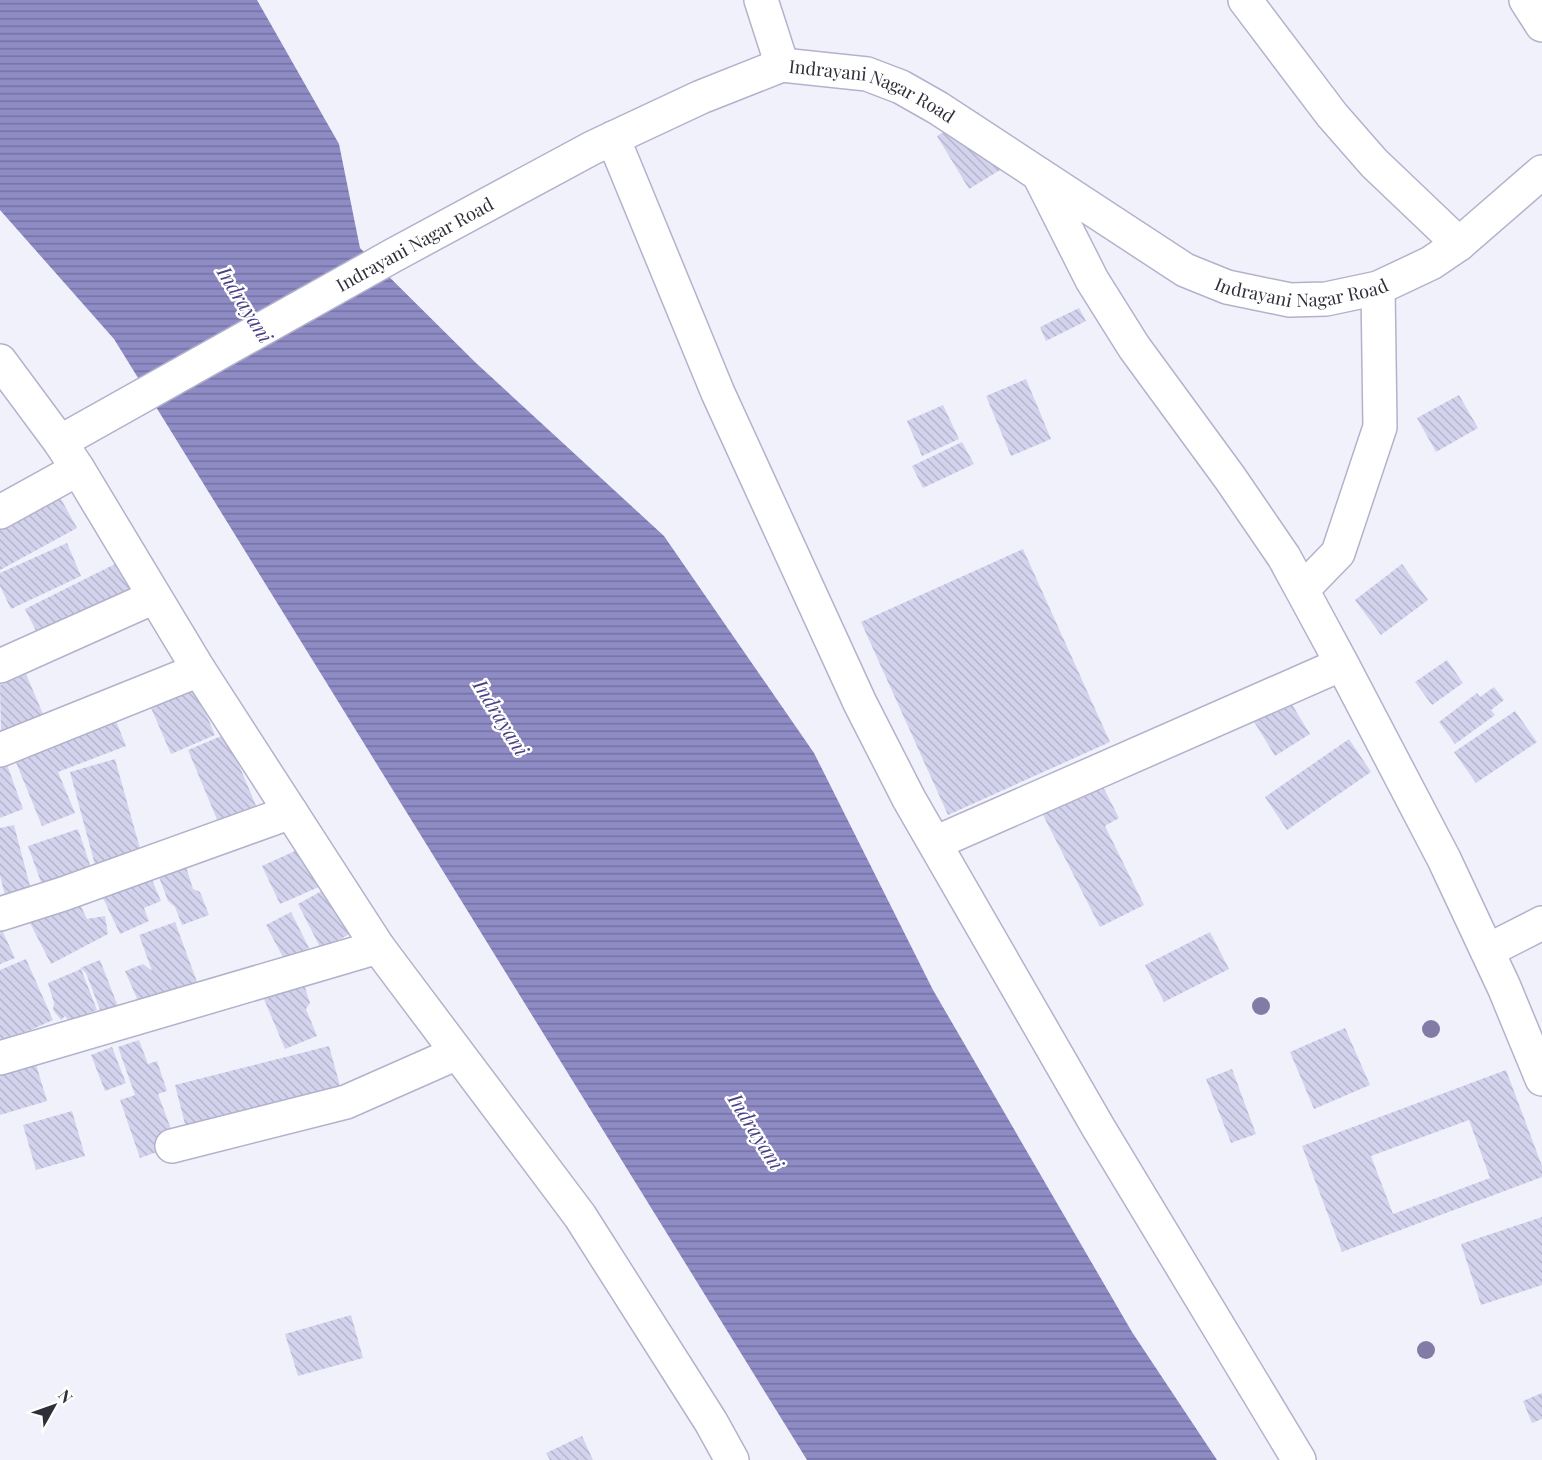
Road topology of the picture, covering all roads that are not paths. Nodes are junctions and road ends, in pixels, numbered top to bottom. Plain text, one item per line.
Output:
1 (761, 0) edge
2 (1245, 0) edge
3 (1526, 0) edge
4 (1542, 25) edge
5 (782, 65) junction
6 (602, 143) junction
7 (1542, 171) edge
8 (1039, 175) junction
9 (1460, 244) junction
10 (1378, 288) junction
11 (0, 361) edge
12 (60, 442) junction
13 (78, 469) junction
14 (0, 512) edge
15 (1302, 590) junction
16 (154, 597) junction
17 (1342, 664) junction
18 (0, 666) edge
19 (199, 670) junction
20 (0, 750) edge
21 (291, 812) junction
22 (935, 843) junction
23 (0, 914) edge
24 (1542, 923) edge
25 (378, 947) junction
26 (1487, 951) junction
27 (457, 1053) junction
28 (0, 1058) edge
29 (1542, 1079) edge
30 (172, 1146) dead end
31 (732, 1460) edge
32 (1299, 1460) edge

1 - 5 street
2 - 9 street
3 - 4 street
5 - 6 street, Indrayani Nagar Road
5 - 8 street, Indrayani Nagar Road
6 - 12 street, Indrayani Nagar Road
6 - 22 street
7 - 9 street, Indrayani Nagar Road
8 - 10 street, Indrayani Nagar Road
8 - 15 street
9 - 10 street, Indrayani Nagar Road
10 - 15 street
11 - 12 street
12 - 13 street
13 - 14 street
13 - 16 street
15 - 17 street
16 - 18 street
16 - 19 street
17 - 22 street
17 - 26 street
19 - 20 street
19 - 21 street
21 - 23 street
21 - 25 street
22 - 32 street
24 - 26 street
25 - 27 street
25 - 28 street
26 - 29 street
27 - 30 street
27 - 31 street

